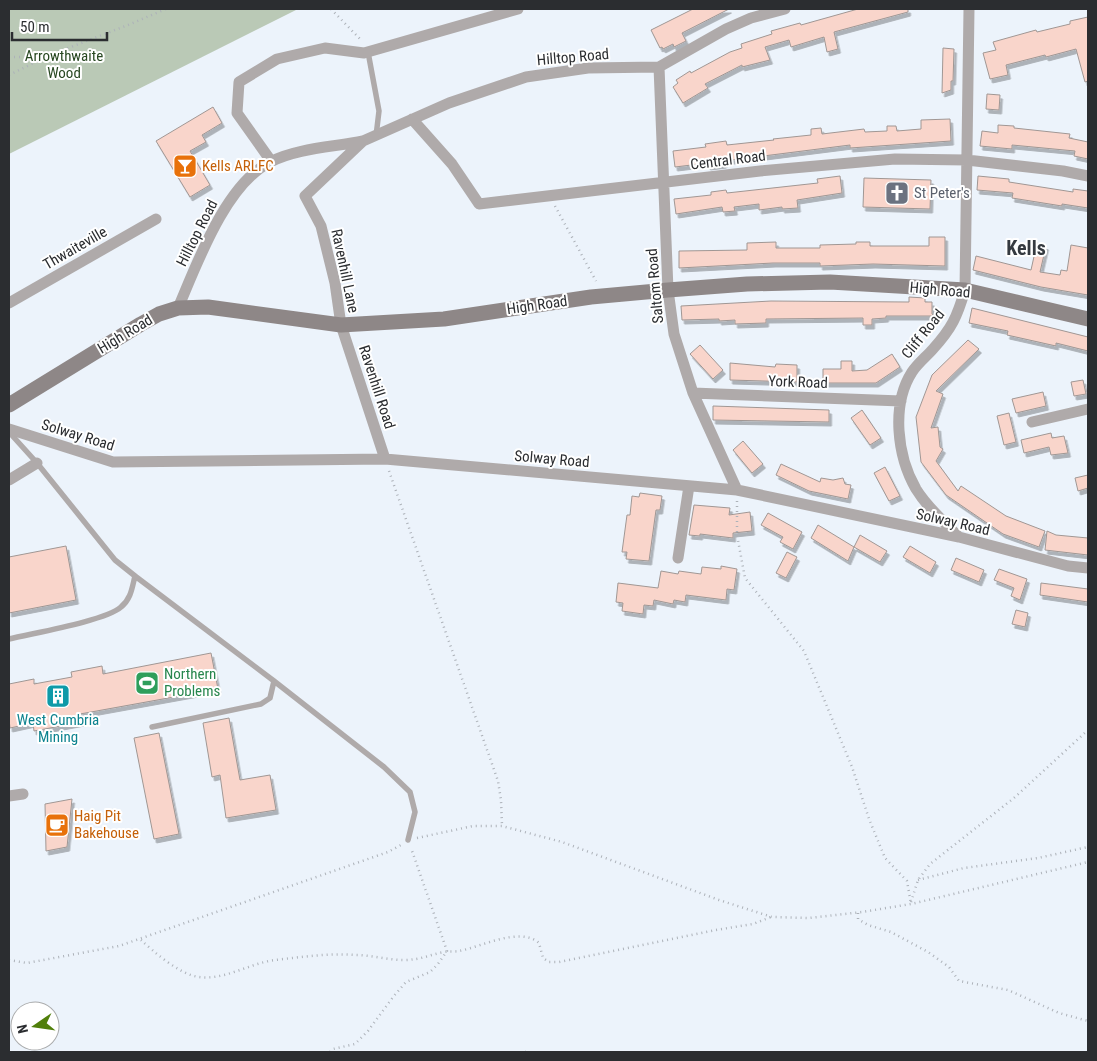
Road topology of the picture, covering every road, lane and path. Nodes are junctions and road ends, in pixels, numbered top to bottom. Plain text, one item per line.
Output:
1 (166, 9) edge
2 (331, 9) edge
3 (518, 9) edge
4 (785, 9) edge
5 (969, 9) edge
6 (370, 51) junction
7 (50, 55) junction
8 (9, 57) edge
9 (659, 67) junction
10 (9, 74) edge
11 (412, 119) junction
12 (376, 136) junction
13 (363, 141) junction
14 (967, 160) junction
15 (271, 161) junction
16 (1088, 176) edge
17 (664, 183) junction
18 (306, 196) joint
19 (555, 206) dead end
20 (156, 219) dead end
21 (596, 281) dead end
22 (668, 290) junction
23 (965, 290) junction
24 (9, 303) edge
25 (178, 308) junction
26 (1088, 319) edge
27 (342, 325) junction
28 (693, 393) junction
29 (901, 401) junction
30 (9, 404) edge
31 (1088, 408) edge
32 (1032, 422) dead end
33 (9, 431) edge
34 (385, 459) junction
35 (37, 463) junction
36 (9, 480) edge
37 (689, 486) junction
38 (737, 490) junction
39 (959, 537) junction
40 (678, 558) dead end
41 (1088, 568) edge
42 (135, 576) junction
43 (9, 639) edge
44 (274, 680) junction
45 (152, 727) dead end
46 (1088, 730) edge
47 (23, 794) dead end
48 (9, 796) edge
49 (502, 826) junction
50 (408, 840) junction
51 (1088, 848) edge
52 (1088, 862) edge
53 (918, 880) junction
54 (911, 904) junction
55 (858, 913) junction
56 (772, 917) junction
57 (141, 940) junction
58 (447, 951) junction
59 (9, 960) edge
60 (1088, 1020) edge
61 (330, 1052) edge

1 - 7 path
2 - 6 path
3 - 6 street
4 - 9 street, Hilltop Road
5 - 14 street, Cliff Road
6 - 12 lane
6 - 15 street
7 - 8 path
7 - 10 path
9 - 11 street, Hilltop Road
9 - 17 street, Saltom Road
11 - 12 street, Hilltop Road
11 - 17 street, Central Road
12 - 13 street, Hilltop Road
13 - 15 street, Hilltop Road
13 - 18 street, Hilltop Road
14 - 16 street, Central Road
14 - 17 street, Central Road
14 - 23 street, Cliff Road
15 - 25 street, Hilltop Road
17 - 22 street, Saltom Road
18 - 27 street, Ravenhill Lane
19 - 21 path
20 - 24 street, Thwaiteville
22 - 23 street, High Road
22 - 27 street, High Road
22 - 28 street, Saltom Road
23 - 26 street, High Road
23 - 29 street, Cliff Road
25 - 27 street, High Road
25 - 30 street, High Road
27 - 34 street, Ravenhill Road
28 - 29 street, York Road
28 - 38 street, Saltom Road
29 - 39 street, Cliff Road
31 - 32 street
33 - 34 street, Solway Road
33 - 35 lane
34 - 37 street, Solway Road
34 - 49 path
35 - 36 street
35 - 42 lane
37 - 38 street, Solway Road
37 - 40 street
38 - 39 street, Solway Road
38 - 54 path
39 - 41 street, Solway Road
42 - 43 lane
42 - 44 lane
44 - 45 lane
44 - 50 lane
46 - 53 path
47 - 48 street
49 - 50 path
49 - 56 path
50 - 57 path
50 - 58 path
51 - 53 path
52 - 54 path
53 - 54 path
54 - 55 path
55 - 56 path
55 - 60 path
56 - 58 path
57 - 58 path
57 - 59 path
58 - 61 path

